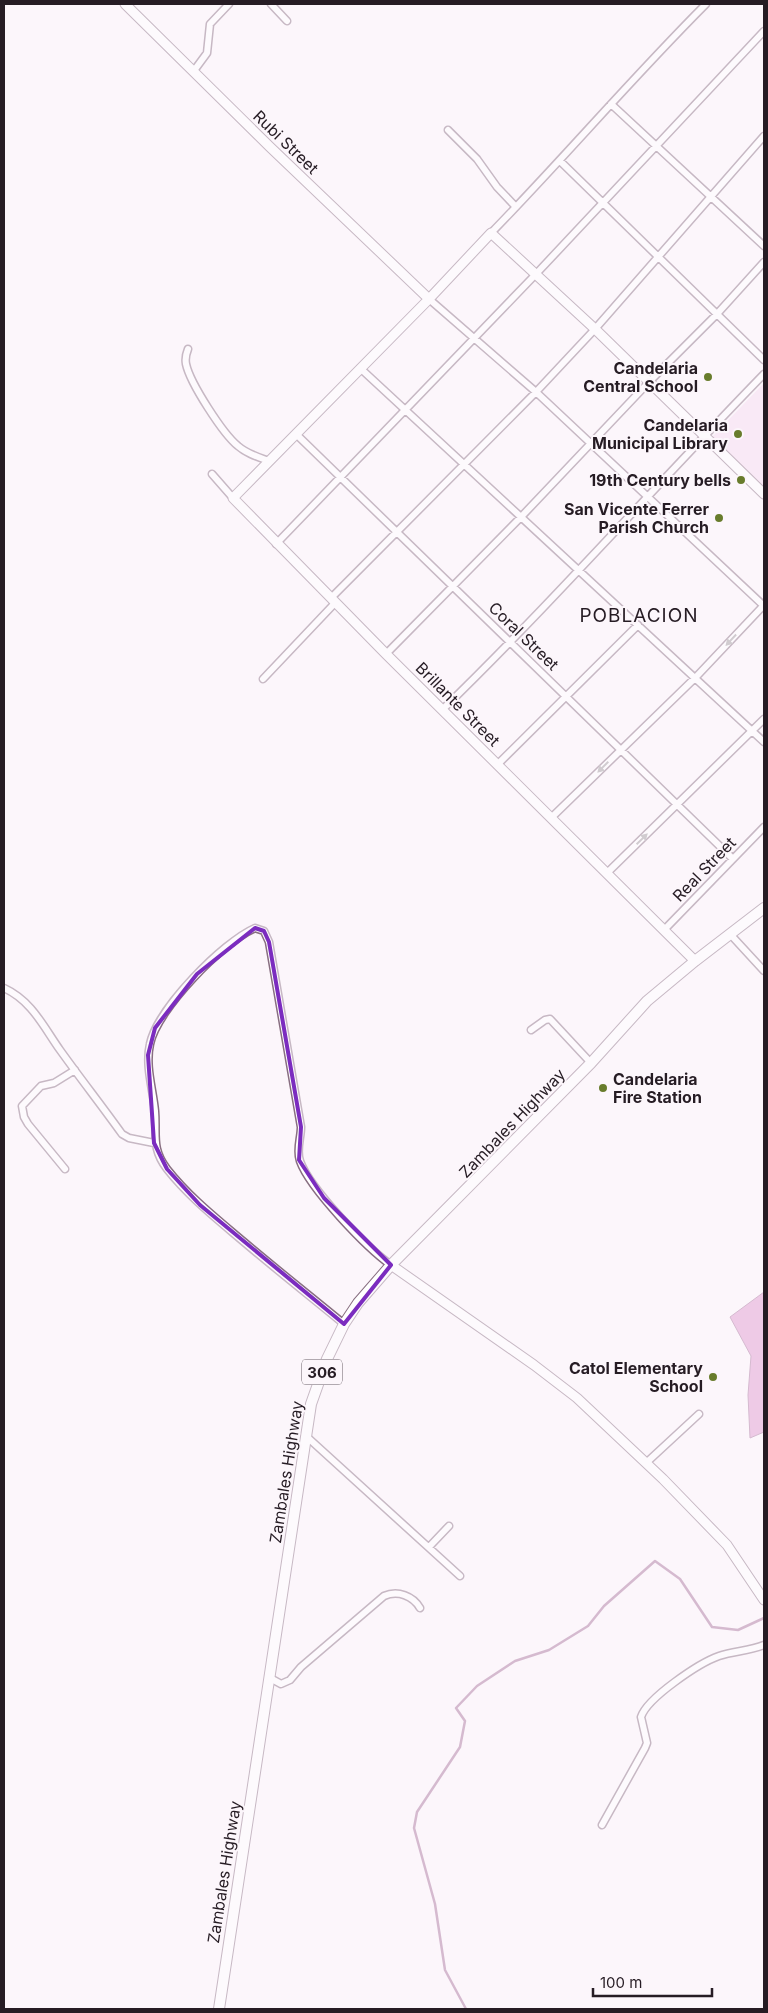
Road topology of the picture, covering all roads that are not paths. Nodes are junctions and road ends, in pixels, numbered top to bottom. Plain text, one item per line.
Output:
1 (125, 4) edge
2 (229, 4) edge
3 (272, 4) edge
4 (706, 4) edge
5 (287, 21) dead end
6 (764, 31) edge
7 (193, 72) junction
8 (611, 104) junction
9 (448, 130) dead end
10 (764, 136) edge
11 (656, 144) junction
12 (560, 161) junction
13 (712, 198) junction
14 (604, 203) junction
15 (516, 207) junction
16 (491, 233) junction
17 (764, 246) edge
18 (658, 258) junction
19 (764, 262) edge
20 (536, 274) junction
21 (429, 299) junction
22 (717, 314) junction
23 (595, 329) junction
24 (474, 338) junction
25 (188, 349) dead end
26 (764, 360) edge
27 (360, 368) junction
28 (764, 374) edge
29 (649, 382) junction
30 (536, 392) junction
31 (405, 410) junction
32 (296, 434) junction
33 (704, 436) junction
34 (591, 444) junction
35 (269, 460) junction
36 (464, 464) junction
37 (212, 474) dead end
38 (340, 476) junction
39 (764, 494) edge
40 (647, 496) junction
41 (233, 498) junction
42 (521, 517) junction
43 (398, 531) junction
44 (276, 544) junction
45 (578, 571) junction
46 (454, 586) junction
47 (333, 600) junction
48 (764, 605) edge
49 (638, 625) junction
50 (511, 643) junction
51 (386, 654) junction
52 (696, 677) junction
53 (263, 679) dead end
54 (567, 697) junction
55 (442, 709) junction
56 (764, 719) edge
57 (752, 731) junction
58 (764, 742) edge
59 (621, 748) junction
60 (497, 765) junction
61 (677, 804) junction
62 (551, 818) junction
63 (764, 827) edge
64 (734, 859) junction
65 (607, 873) junction
66 (764, 908) edge
67 (664, 930) junction
68 (730, 934) junction
69 (695, 961) junction
70 (764, 971) edge
71 (4, 988) edge
72 (531, 1030) dead end
73 (591, 1063) junction
74 (75, 1070) junction
75 (154, 1143) junction
76 (65, 1169) dead end
77 (391, 1265) junction
78 (344, 1324) junction
79 (699, 1414) dead end
80 (306, 1436) junction
81 (646, 1464) junction
82 (449, 1526) dead end
83 (429, 1547) junction
84 (460, 1576) dead end
85 (764, 1600) edge
86 (420, 1608) dead end
87 (764, 1645) edge
88 (270, 1678) junction
89 (602, 1824) dead end
90 (218, 2009) edge

1 - 7 street, Rubi Street
2 - 7 street
3 - 5 street
4 - 8 street
6 - 11 street
7 - 21 street, Rubi Street
8 - 11 street
8 - 12 street
9 - 15 street
10 - 13 street
11 - 13 street
11 - 14 street
12 - 14 street
12 - 15 street
13 - 17 street
13 - 18 street
14 - 18 street
14 - 20 street
15 - 16 street
16 - 20 street
16 - 21 street
18 - 22 street
18 - 23 street
19 - 22 street
20 - 23 street
20 - 24 street
21 - 24 street
21 - 27 street
22 - 26 street
22 - 29 street
23 - 29 street
23 - 30 street
24 - 30 street
24 - 31 street
25 - 35 street
27 - 31 street
27 - 32 street
28 - 33 street
29 - 33 street
29 - 34 street
30 - 34 street
30 - 36 street
31 - 36 street
31 - 38 street
32 - 35 street
32 - 38 street, Coral Street
33 - 39 street
33 - 40 street
34 - 40 street
34 - 42 street
35 - 41 street
36 - 42 street
36 - 43 street
37 - 41 street
38 - 43 street, Coral Street
38 - 44 street
40 - 45 street
40 - 48 street
41 - 44 street, Brillante Street
42 - 45 street
42 - 46 street
43 - 46 street, Coral Street
43 - 47 street
44 - 47 street, Brillante Street
45 - 49 street
45 - 50 street
46 - 50 street, Coral Street
46 - 51 street
47 - 51 street, Brillante Street
47 - 53 street
48 -> 52 street
49 - 52 street
49 - 54 street
50 - 54 street, Coral Street
50 - 55 street
51 - 55 street, Brillante Street
52 - 57 street
52 - 59 street
54 - 59 street, Coral Street
54 - 60 street
55 - 60 street, Brillante Street
56 - 57 street
57 - 58 street
57 - 61 street
59 - 61 street, Coral Street
59 -> 62 street
60 - 62 street, Brillante Street
61 - 64 street, Coral Street
65 -> 61 street
62 - 65 street, Brillante Street
63 - 64 street, Real Street
64 - 67 street, Real Street
65 - 67 street, Brillante Street
66 - 68 main road, Zambales Highway / 306
67 - 69 street, Brillante Street
68 - 69 main road, Zambales Highway / 306
68 - 70 street
69 - 73 main road, Zambales Highway / 306
71 - 74 street
72 - 73 street
73 - 77 main road, Zambales Highway / 306
74 - 75 street
74 - 76 street
75 - 77 street
75 - 78 street
77 - 78 main road, Zambales Highway / 306
77 - 81 street
78 - 80 main road, Zambales Highway / 306
79 - 81 street
80 - 83 street
80 - 88 main road, Zambales Highway / 306
81 - 85 street
82 - 83 street
83 - 84 street
86 - 88 street
87 - 89 street
88 - 90 main road, Zambales Highway / 306

